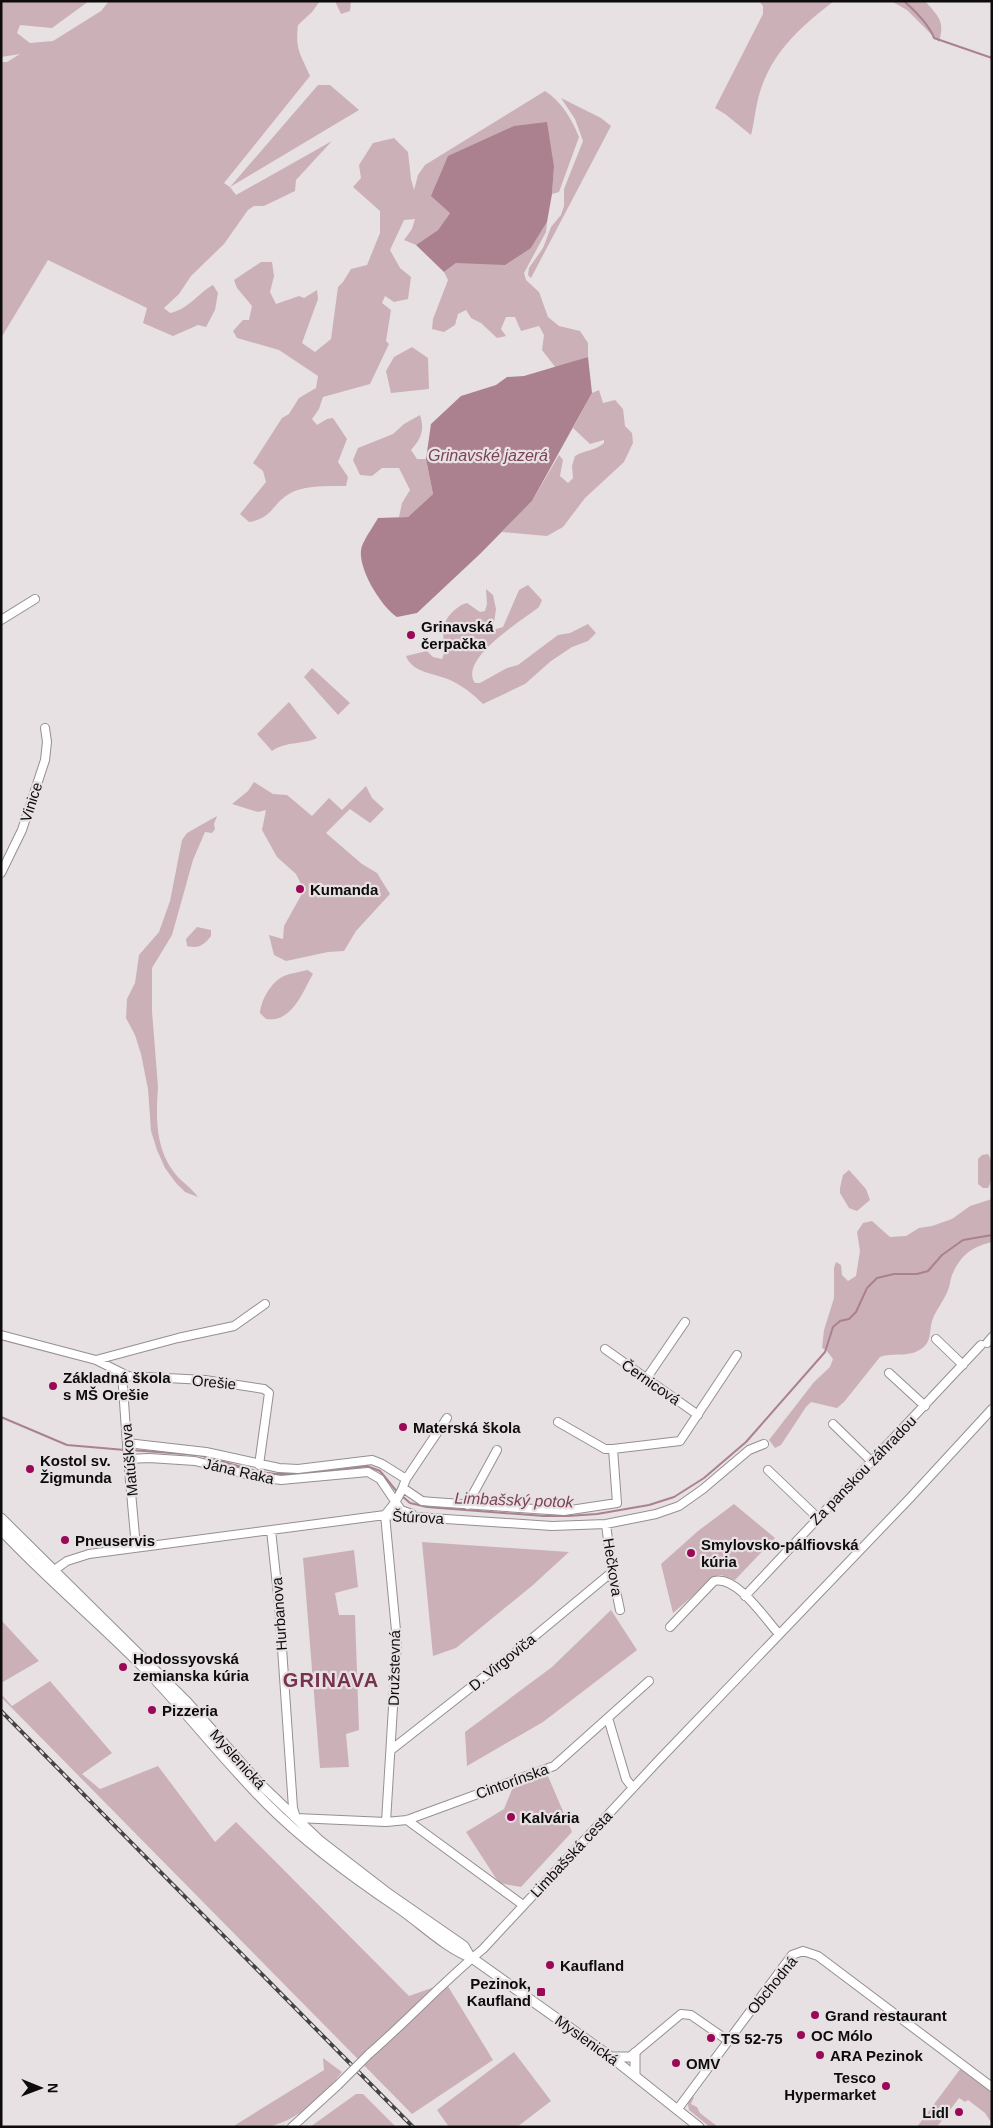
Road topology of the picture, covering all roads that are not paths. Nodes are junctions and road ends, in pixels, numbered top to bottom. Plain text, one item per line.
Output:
1 (35, 599) dead end
2 (1, 620) edge
3 (45, 728) dead end
4 (1, 873) edge
5 (265, 1304) dead end
6 (685, 1322) dead end
7 (1, 1335) edge
8 (936, 1339) dead end
9 (987, 1342) edge
10 (604, 1349) dead end
11 (737, 1355) dead end
12 (96, 1360) junction
13 (963, 1364) junction
14 (122, 1373) junction
15 (889, 1373) dead end
16 (646, 1379) junction
17 (925, 1406) junction
18 (992, 1410) edge
19 (698, 1414) junction
20 (447, 1418) dead end
21 (558, 1422) dead end
22 (833, 1424) dead end
23 (764, 1444) dead end
24 (127, 1445) junction
25 (613, 1449) junction
26 (497, 1450) dead end
27 (128, 1457) junction
28 (871, 1461) junction
29 (259, 1465) junction
30 (768, 1470) dead end
31 (406, 1479) junction
32 (403, 1488) junction
33 (395, 1501) junction
34 (467, 1505) junction
35 (385, 1515) junction
36 (416, 1516) junction
37 (817, 1517) junction
38 (1, 1518) edge
39 (606, 1524) junction
40 (1, 1530) edge
41 (271, 1530) junction
42 (136, 1548) junction
43 (54, 1569) junction
44 (612, 1572) junction
45 (47, 1576) junction
46 (745, 1596) junction
47 (620, 1610) dead end
48 (670, 1627) dead end
49 (779, 1634) junction
50 (649, 1681) dead end
51 (608, 1718) junction
52 (391, 1750) junction
53 (633, 1788) junction
54 (296, 1818) junction
55 (407, 1820) junction
56 (386, 1822) junction
57 (524, 1904) junction
58 (472, 1958) junction
59 (727, 2040) junction
60 (632, 2055) junction
61 (611, 2057) junction
62 (620, 2064) junction
63 (636, 2075) junction
64 (992, 2088) edge
65 (677, 2110) junction
66 (292, 2127) edge
67 (699, 2127) edge

1 - 2 street
3 - 4 street, Vinice
5 - 12 street
6 - 16 street
7 - 12 street, Orešie
8 - 13 street
9 - 13 street, Za panskou záhradou
10 - 16 street, Černicová
11 - 19 street
12 - 14 street, Orešie
13 - 17 street, Za panskou záhradou
14 - 24 street, Matúškova
14 - 29 street, Orešie
15 - 17 street
16 - 19 street, Černicová
17 - 28 street, Za panskou záhradou
18 - 49 street, Limbašská cesta
19 - 25 street
20 - 31 street
21 - 25 street
22 - 28 street
23 - 39 street, Štúrova
24 - 27 street, Matúškova
24 - 29 street
25 - 34 street
26 - 34 street
27 - 33 street, Jána Raka
27 - 42 street, Matúškova
28 - 37 street, Za panskou záhradou
29 - 31 street
30 - 37 street
31 - 32 street
32 - 33 street
32 - 34 street
33 - 35 street
33 - 36 street, Jána Raka
35 - 36 street, Štúrova
35 - 41 street, Štúrova
35 - 52 street, Družstevná
36 - 39 street, Štúrova
37 - 46 street, Za panskou záhradou
38 - 43 main road, Myslenická
39 - 44 street, Hečkova
40 - 45 main road, Myslenická
41 - 42 street, Štúrova
41 - 54 street, Hurbanova
42 - 43 street, Štúrova
43 - 45 street, Štúrova
43 - 54 main road, Myslenická
44 - 47 street, Hečkova
44 - 52 street, D. Virgoviča
45 - 58 main road, Myslenická
46 - 48 street
46 - 49 street
49 - 53 street, Limbašská cesta
50 - 51 street, Cintorínska
51 - 53 street
51 - 55 street, Cintorínska
52 - 56 street, Družstevná
53 - 57 street, Limbašská cesta
54 - 56 street, Cintorínska
54 - 58 main road, Myslenická
55 - 56 street, Cintorínska
55 - 57 street
57 - 58 street, Limbašská cesta
58 - 61 main road, Myslenická
58 - 66 street, Limbašská cesta, bridge
59 - 60 street
59 - 64 street, Obchodná
59 - 65 street, Obchodná
60 - 61 main road
60 - 62 street
60 - 63 main road
61 - 62 main road, Myslenická
62 - 63 main road, Myslenická
63 - 65 main road, Myslenická
65 - 67 main road, Myslenická

